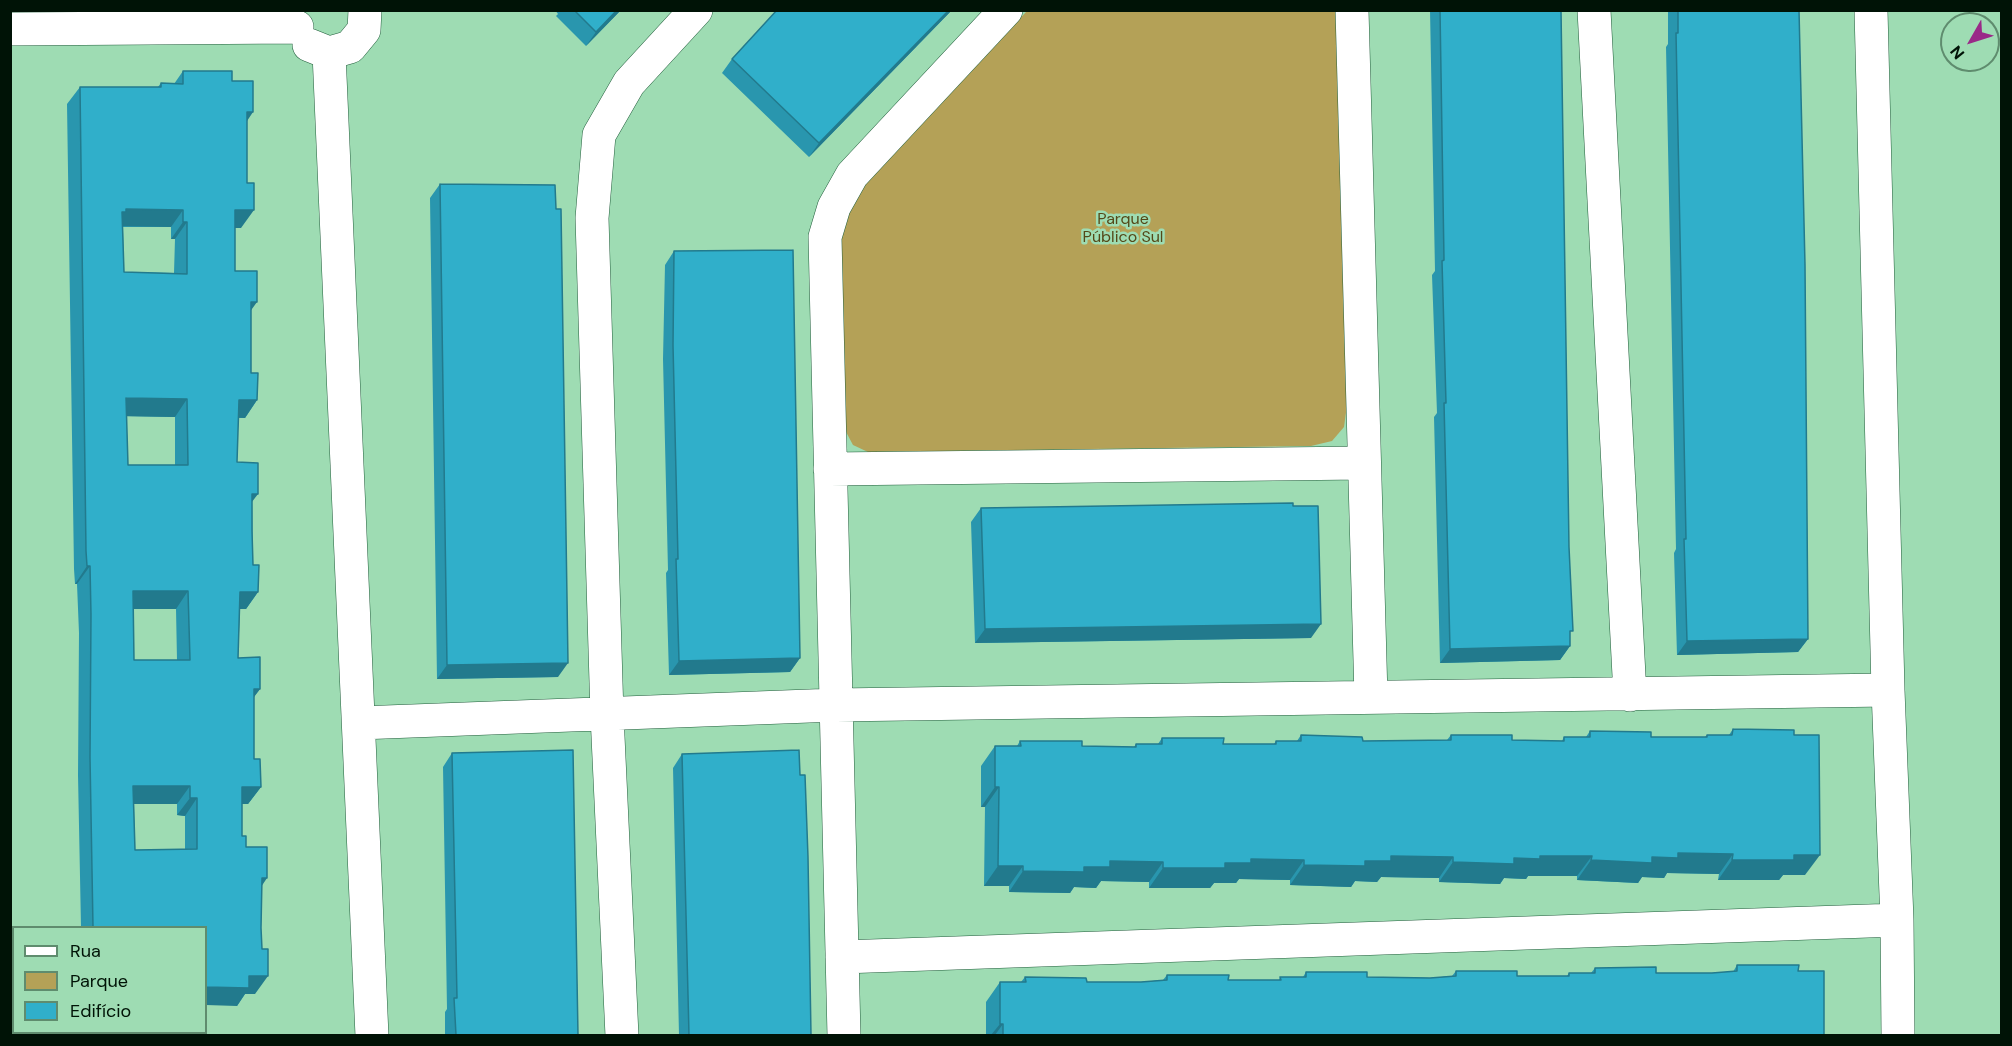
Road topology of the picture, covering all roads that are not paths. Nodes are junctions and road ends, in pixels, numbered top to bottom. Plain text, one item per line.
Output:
1 (365, 10) edge
2 (696, 10) edge
3 (1006, 10) edge
4 (1352, 10) edge
5 (1594, 10) edge
6 (1871, 10) edge
7 (297, 19) edge
8 (10, 29) edge
9 (329, 53) junction
10 (1363, 463) junction
11 (830, 469) junction
12 (1888, 690) junction
13 (1630, 695) junction
14 (1371, 697) junction
15 (836, 705) junction
16 (607, 715) junction
17 (359, 723) junction
18 (1897, 920) junction
19 (842, 957) junction
20 (10, 968) edge
21 (11, 1035) edge
22 (372, 1035) edge
23 (622, 1035) edge
24 (844, 1035) edge
25 (1898, 1035) edge

1 - 9 street
2 - 16 street
3 - 11 street
4 - 10 street
5 - 13 street
6 - 12 street
7 - 8 street
7 - 9 street
9 - 17 street
10 - 11 street
10 - 14 street
11 - 15 street
12 - 13 street
12 - 18 street
13 - 14 street
14 - 15 street
15 - 16 street
15 - 19 street
16 - 17 street
16 - 23 street
17 - 22 street
18 - 19 street
18 - 25 street
19 - 24 street
20 - 21 street

